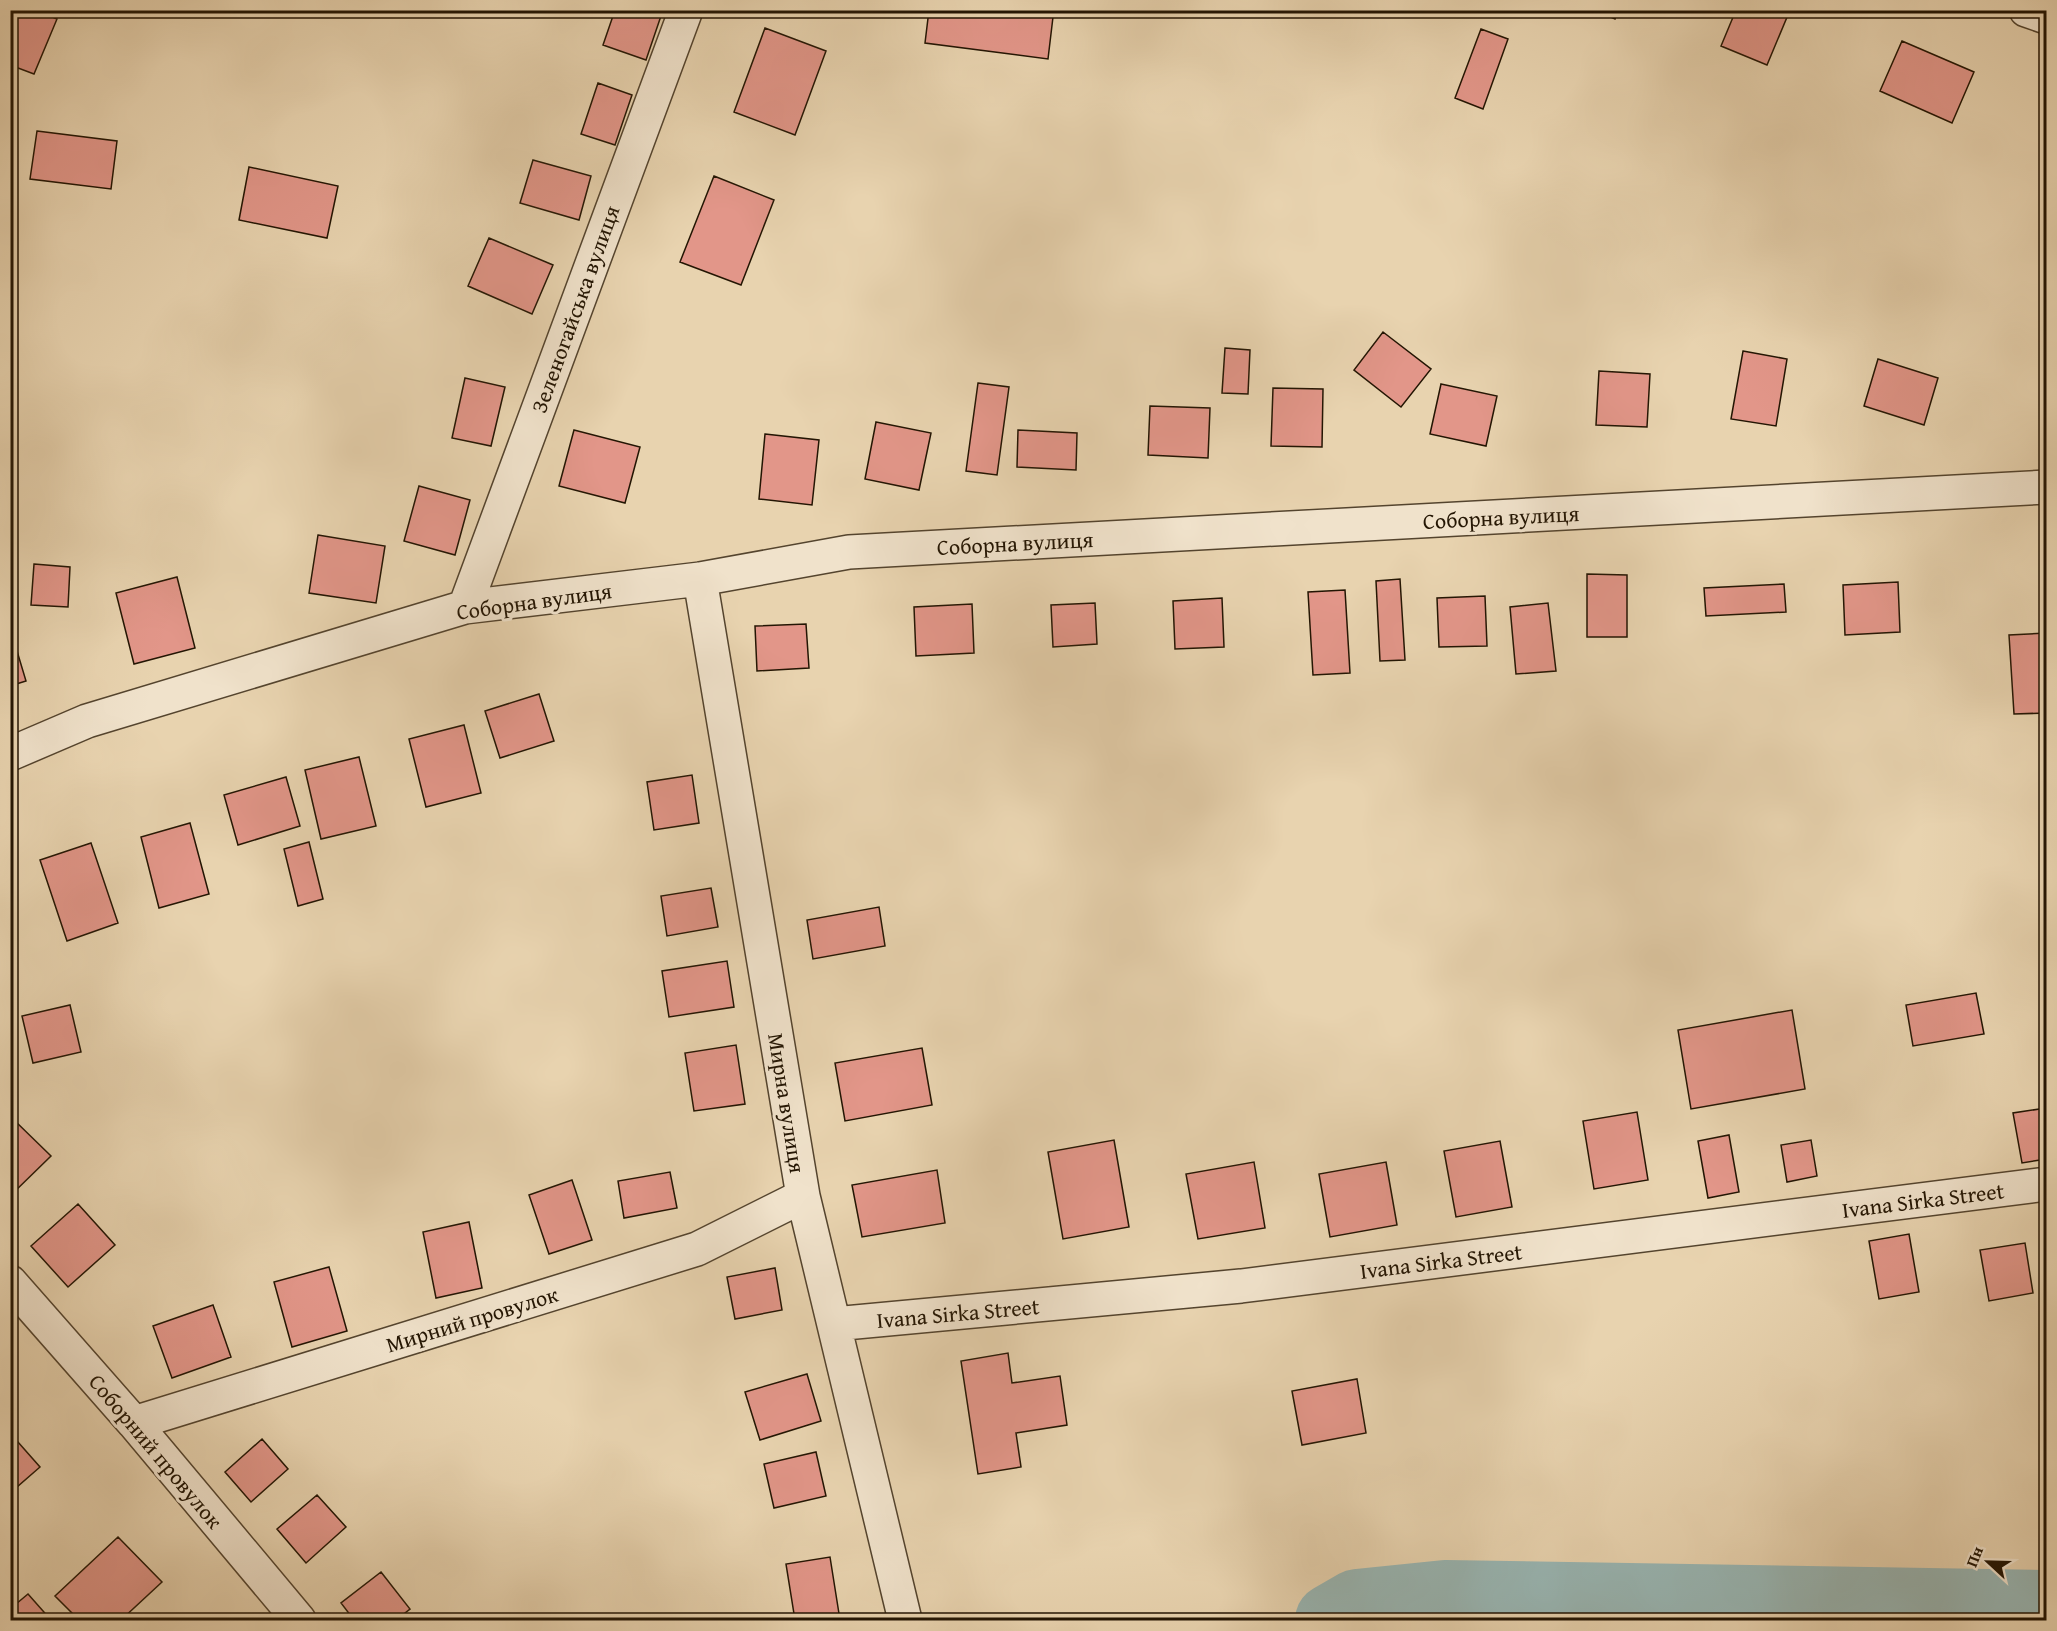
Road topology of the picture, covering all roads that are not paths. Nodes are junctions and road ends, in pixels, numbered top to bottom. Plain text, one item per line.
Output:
1 (686, 10) edge
2 (2026, 10) edge
3 (2046, 17) edge
4 (2046, 487) edge
5 (700, 579) junction
6 (465, 607) junction
7 (10, 754) edge
8 (2046, 1184) edge
9 (803, 1196) junction
10 (10, 1282) edge
11 (834, 1324) junction
12 (134, 1423) junction
13 (299, 1620) edge
14 (905, 1620) edge

1 - 6 street, Зеленогайська вулиця
2 - 3 street
4 - 5 street, Соборна вулиця
5 - 6 street, Соборна вулиця
5 - 9 street, Мирна вулиця
6 - 7 street, Соборна вулиця
8 - 11 street, Ivana Sirka Street
9 - 11 street, Мирна вулиця
9 - 12 street, Мирний провулок
10 - 12 street, Соборний провулок
11 - 14 street, Мирна вулиця
12 - 13 street, Соборний провулок

